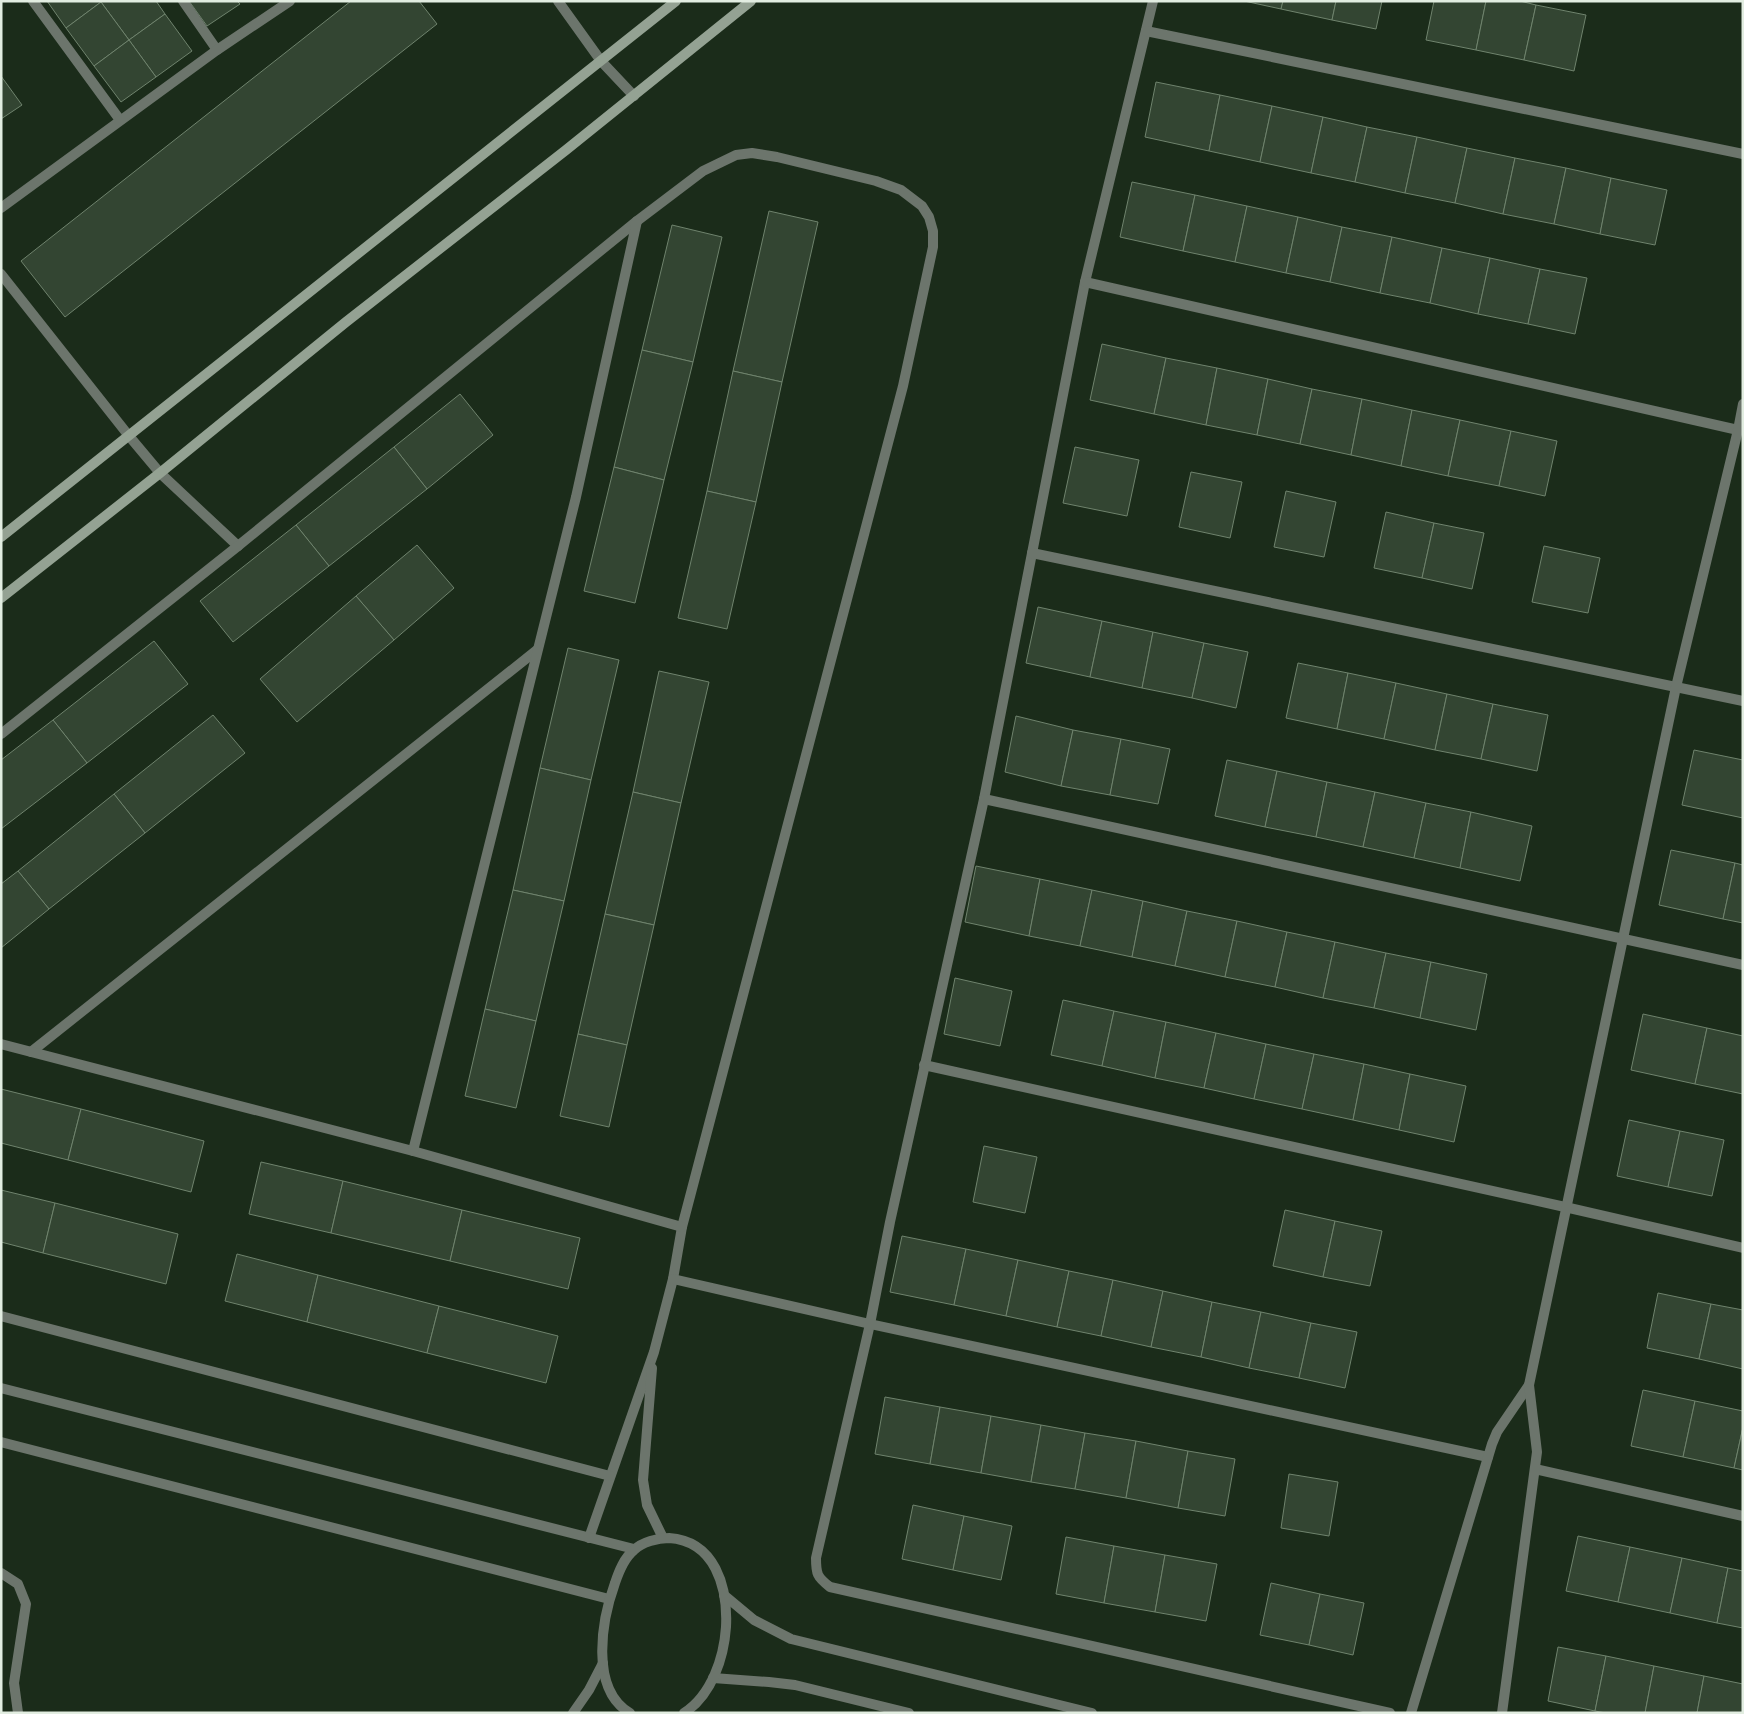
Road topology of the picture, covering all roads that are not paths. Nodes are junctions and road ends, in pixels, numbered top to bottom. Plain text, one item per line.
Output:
1 (33, 1) edge
2 (183, 1) edge
3 (290, 1) edge
4 (558, 1) edge
5 (676, 1) edge
6 (751, 1) edge
7 (1153, 1) edge
8 (1146, 31) junction
9 (217, 50) junction
10 (601, 61) junction
11 (634, 96) junction
12 (120, 120) junction
13 (1743, 154) edge
14 (1, 208) edge
15 (637, 221) junction
16 (1, 274) edge
17 (1085, 282) junction
18 (1743, 404) edge
19 (1740, 428) edge
20 (129, 436) junction
21 (160, 473) junction
22 (1, 537) edge
23 (238, 546) junction
24 (1032, 554) junction
25 (1, 598) edge
26 (537, 650) junction
27 (1676, 687) junction
28 (1743, 701) edge
29 (1, 734) edge
30 (984, 799) junction
31 (1624, 938) junction
32 (1743, 965) edge
33 (1, 1044) edge
34 (31, 1052) junction
35 (924, 1065) junction
36 (413, 1151) junction
37 (1566, 1206) junction
38 (682, 1227) junction
39 (1743, 1248) edge
40 (673, 1279) junction
41 (1, 1316) edge
42 (870, 1324) junction
43 (654, 1352) junction
44 (1528, 1385) junction
45 (1, 1388) edge
46 (1, 1442) edge
47 (1488, 1457) junction
48 (1536, 1469) junction
49 (610, 1476) junction
50 (1743, 1516) edge
51 (589, 1538) junction
52 (663, 1538) junction
53 (634, 1549) junction
54 (1, 1573) edge
55 (724, 1595) junction
56 (609, 1599) junction
57 (603, 1663) junction
58 (713, 1678) junction
59 (18, 1713) edge
60 (573, 1713) edge
61 (630, 1713) edge
62 (684, 1713) edge
63 (910, 1713) edge
64 (1092, 1713) edge
65 (1390, 1713) edge
66 (1411, 1713) edge
67 (1502, 1713) edge

1 - 12 street
2 - 9 street
3 - 9 street
4 - 10 street
5 - 10 main road
6 - 11 main road
7 - 8 street
8 - 13 street
8 - 17 street
9 - 12 street
10 - 11 street
10 - 20 main road
11 - 21 main road
12 - 14 street
15 - 23 street
15 - 26 street
15 - 38 street
16 - 20 street
17 - 19 street
17 - 24 street
18 - 19 street
19 - 27 street
20 - 21 street
20 - 22 main road
21 - 23 street
21 - 25 main road
23 - 29 street
24 - 27 street
24 - 30 street
26 - 34 street
26 - 36 street
27 - 28 street
27 - 31 street
30 - 31 street
30 - 35 street
31 - 32 street
31 - 37 street
33 - 34 street
34 - 36 street
35 - 37 street
35 - 42 street
36 - 38 street
37 - 39 street
37 - 44 street
38 - 40 street
40 - 42 street
40 - 43 street
41 - 49 street
42 - 47 street
42 - 65 street
43 - 49 street
43 - 52 street
44 - 47 street
44 - 48 street
45 - 51 street
46 - 56 street
47 - 66 street
48 - 50 street
48 - 67 street
49 - 51 street
51 - 53 street
52 - 53 street
52 - 55 street
53 - 56 street
54 - 59 street
55 - 58 street
55 - 64 street
56 - 57 street
57 - 60 street
57 - 61 street
58 - 62 street
58 - 63 street

